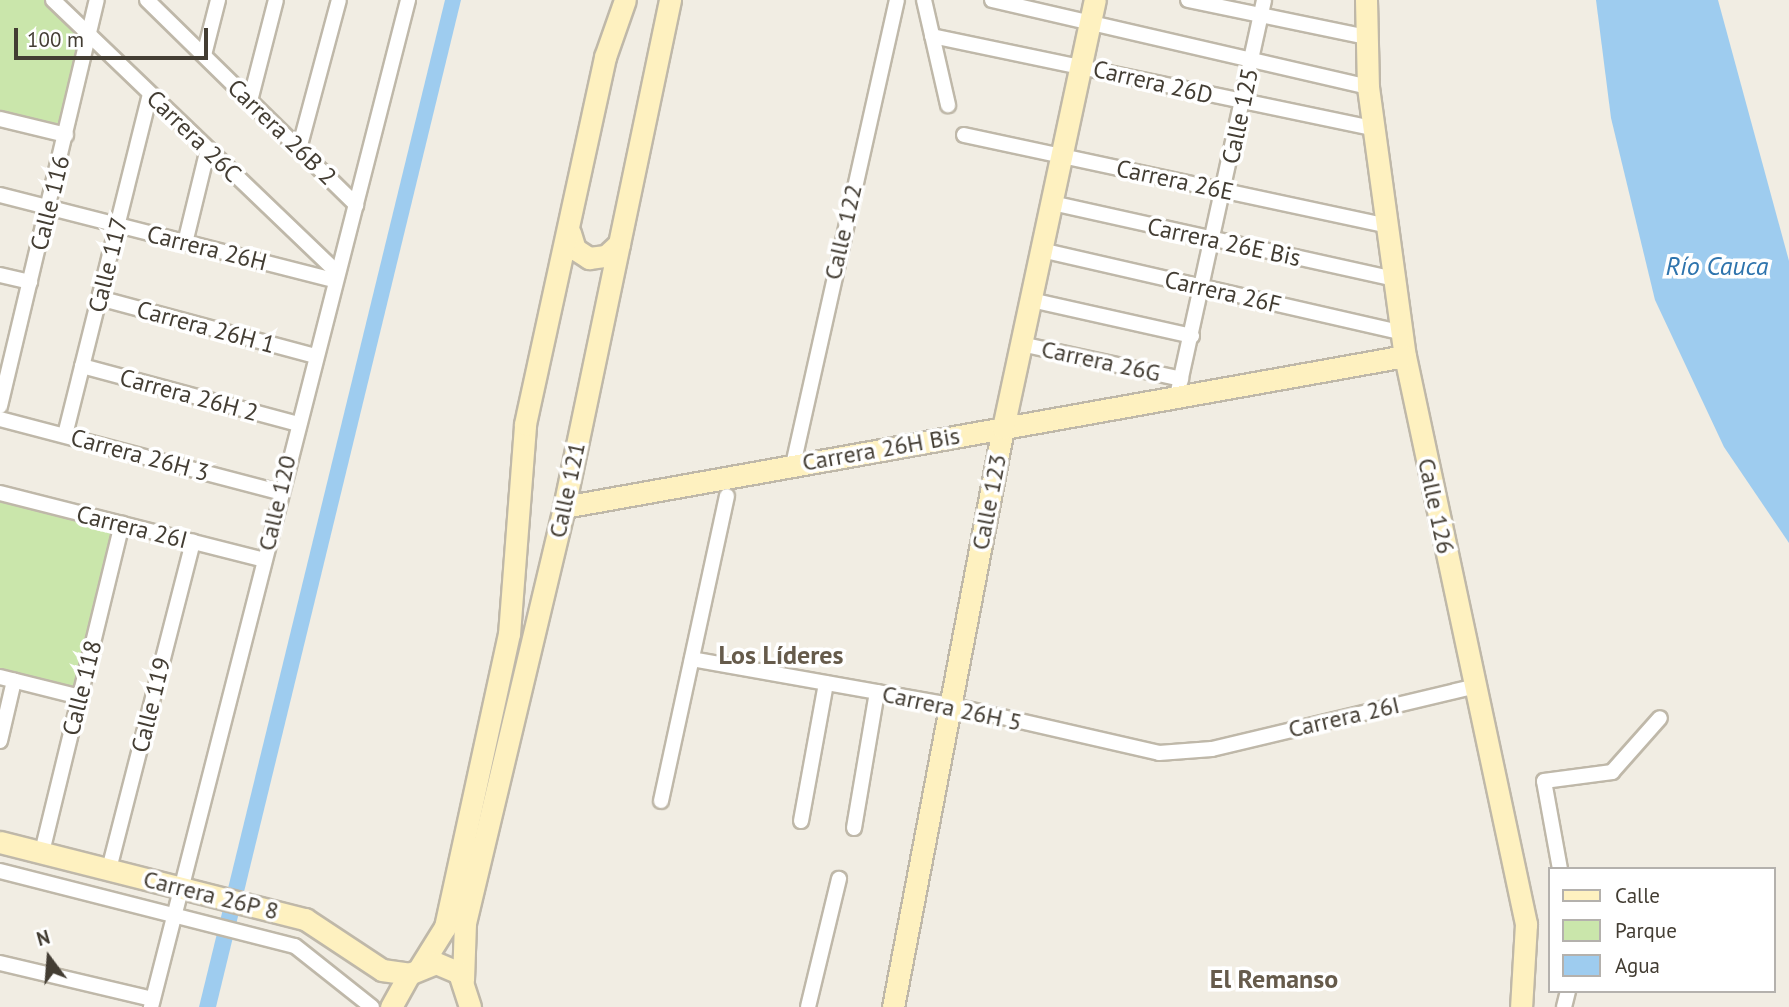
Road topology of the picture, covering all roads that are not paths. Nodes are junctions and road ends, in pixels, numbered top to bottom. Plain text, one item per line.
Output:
1 (52, 0) edge
2 (97, 0) edge
3 (148, 0) edge
4 (218, 0) edge
5 (276, 0) edge
6 (339, 0) edge
7 (408, 0) edge
8 (625, 0) edge
9 (670, 0) edge
10 (897, 0) edge
11 (923, 0) edge
12 (992, 0) edge
13 (1095, 0) edge
14 (1188, 0) edge
15 (1264, 0) edge
16 (1366, 0) edge
17 (162, 7) edge
18 (1261, 15) junction
19 (1091, 22) junction
20 (91, 34) junction
21 (932, 36) junction
22 (1367, 37) junction
23 (204, 55) junction
24 (1252, 60) junction
25 (1080, 66) junction
26 (1368, 87) junction
27 (150, 94) junction
28 (250, 101) junction
29 (1245, 103) junction
30 (948, 105) dead end
31 (0, 119) edge
32 (1373, 128) junction
33 (66, 135) junction
34 (964, 135) dead end
35 (208, 149) junction
36 (299, 149) junction
37 (1062, 156) junction
38 (1224, 191) junction
39 (0, 195) edge
40 (1052, 203) junction
41 (356, 205) junction
42 (49, 207) junction
43 (117, 225) junction
44 (1387, 226) junction
45 (570, 233) junction
46 (1213, 241) junction
47 (185, 243) junction
48 (619, 244) junction
49 (1041, 250) junction
50 (0, 275) edge
51 (335, 276) junction
52 (1395, 279) junction
53 (30, 282) junction
54 (1203, 287) junction
55 (99, 298) junction
56 (1031, 300) junction
57 (1404, 333) junction
58 (1192, 336) junction
59 (1021, 344) junction
60 (7, 349) edge
61 (312, 355) junction
62 (1405, 356) junction
63 (82, 366) junction
64 (1179, 388) junction
65 (0, 406) edge
66 (0, 419) edge
67 (295, 423) junction
68 (1003, 428) junction
69 (65, 435) junction
70 (793, 464) junction
71 (279, 492) junction
72 (0, 493) edge
73 (727, 496) dead end
74 (564, 507) junction
75 (122, 524) junction
76 (193, 542) junction
77 (264, 560) junction
78 (692, 659) junction
79 (7, 679) edge
80 (826, 683) junction
81 (1477, 686) junction
82 (877, 692) junction
83 (80, 697) junction
84 (950, 705) junction
85 (1660, 718) dead end
86 (0, 741) edge
87 (1212, 749) joint
88 (661, 801) dead end
89 (801, 821) dead end
90 (854, 828) dead end
91 (0, 842) edge
92 (42, 852) junction
93 (1560, 867) edge
94 (108, 869) junction
95 (0, 871) edge
96 (839, 879) dead end
97 (180, 886) junction
98 (173, 914) junction
99 (0, 963) edge
100 (415, 970) junction
101 (467, 992) edge
102 (151, 1003) edge
103 (372, 1007) edge
104 (391, 1007) edge
105 (483, 1007) edge
106 (808, 1007) edge
107 (893, 1007) edge
108 (1521, 1007) edge

1 - 20 street, Carrera 26C
2 - 20 street, Calle 116
3 - 17 street, Carrera 26B 2
4 - 23 street
5 - 28 street
6 - 36 street
7 - 41 street, Calle 120
8 - 45 street, Calle 121
9 - 48 street, Calle 121
10 - 70 street, Calle 122
11 - 21 street
12 - 19 street
13 - 19 street, Calle 123
14 - 18 street
15 - 18 street, Calle 125
16 - 22 street, Calle 126
17 - 23 street, Carrera 26B 2
18 - 22 street
18 - 24 street, Calle 125
19 - 24 street
19 - 25 street, Calle 123
20 - 27 street, Carrera 26C
20 - 33 street, Calle 116
21 - 25 street, Carrera 26D
21 - 30 street
22 - 26 street, Calle 126
23 - 28 street, Carrera 26B 2
24 - 26 street
24 - 29 street, Calle 125
25 - 29 street, Carrera 26D
25 - 37 street, Calle 123
26 - 32 street, Calle 126
27 - 35 street, Carrera 26C
27 - 43 street, Calle 117
28 - 36 street, Carrera 26B 2
29 - 32 street, Carrera 26D
29 - 38 street, Calle 125
31 - 33 street
32 - 44 street, Calle 126
33 - 42 street, Calle 116
34 - 37 street, Carrera 26E
35 - 47 street
35 - 51 street, Carrera 26C
36 - 41 street, Carrera 26B 2
37 - 38 street, Carrera 26E
37 - 40 street, Calle 123
38 - 44 street, Carrera 26E
38 - 46 street, Calle 125
39 - 42 street, Carrera 26H
40 - 46 street, Carrera 26E Bis
40 - 49 street, Calle 123
41 - 51 street, Calle 120
42 - 43 street, Carrera 26H
42 - 53 street, Calle 116
43 - 47 street, Carrera 26H
43 - 55 street, Calle 117
44 - 52 street, Calle 126
45 - 48 street
45 - 100 street, Calle 121
46 - 52 street, Carrera 26E Bis
46 - 54 street, Calle 125
47 - 51 street, Carrera 26H
48 - 74 street, Calle 121
49 - 54 street, Carrera 26F
49 - 56 street, Calle 123
50 - 53 street
51 - 61 street, Calle 120
52 - 57 street, Calle 126
53 - 60 street, Calle 116
54 - 57 street, Carrera 26F
54 - 58 street, Calle 125
55 - 61 street, Carrera 26H 1
55 - 63 street, Calle 117
56 - 58 street
56 - 59 street, Calle 123
57 - 62 street, Calle 126
58 - 64 street, Calle 125
59 - 64 street, Carrera 26G
59 - 68 street, Calle 123
60 - 65 street, Calle 116
61 - 67 street, Calle 120
62 - 64 street, Carrera 26H Bis
62 - 81 street, Calle 126
63 - 67 street, Carrera 26H 2
63 - 69 street, Calle 117
64 - 68 street, Carrera 26H Bis
66 - 69 street, Carrera 26H 3
67 - 71 street, Calle 120
68 - 70 street, Carrera 26H Bis
68 - 84 street, Calle 123
69 - 71 street, Carrera 26H 3
70 - 74 street, Carrera 26H Bis
71 - 77 street, Calle 120
72 - 75 street, Carrera 26I
73 - 78 street
74 - 101 street, Calle 121
75 - 76 street, Carrera 26I
75 - 83 street, Calle 118
76 - 77 street, Carrera 26I
76 - 94 street, Calle 119
77 - 97 street, Calle 120
78 - 80 street, Carrera 26H 5
78 - 88 street
79 - 83 street
79 - 86 street
80 - 82 street, Carrera 26H 5
80 - 89 street
81 - 87 street, Carrera 26I
81 - 108 street, Calle 126
82 - 84 street, Carrera 26H 5
82 - 90 street
83 - 92 street, Calle 118
84 - 87 street, Carrera 26H 5
84 - 107 street, Calle 123
85 - 93 street
91 - 92 street, Carrera 26P 8
92 - 94 street, Carrera 26P 8
94 - 97 street, Carrera 26P 8
95 - 98 street, Carrera 26P 8
96 - 106 street
97 - 98 street, Calle 120
97 - 100 street, Carrera 26P 8
98 - 102 street, Calle 120
98 - 103 street, Carrera 26P 8
99 - 102 street
100 - 101 street, Carrera 26P 8
100 - 104 street, Calle 121
101 - 105 street

